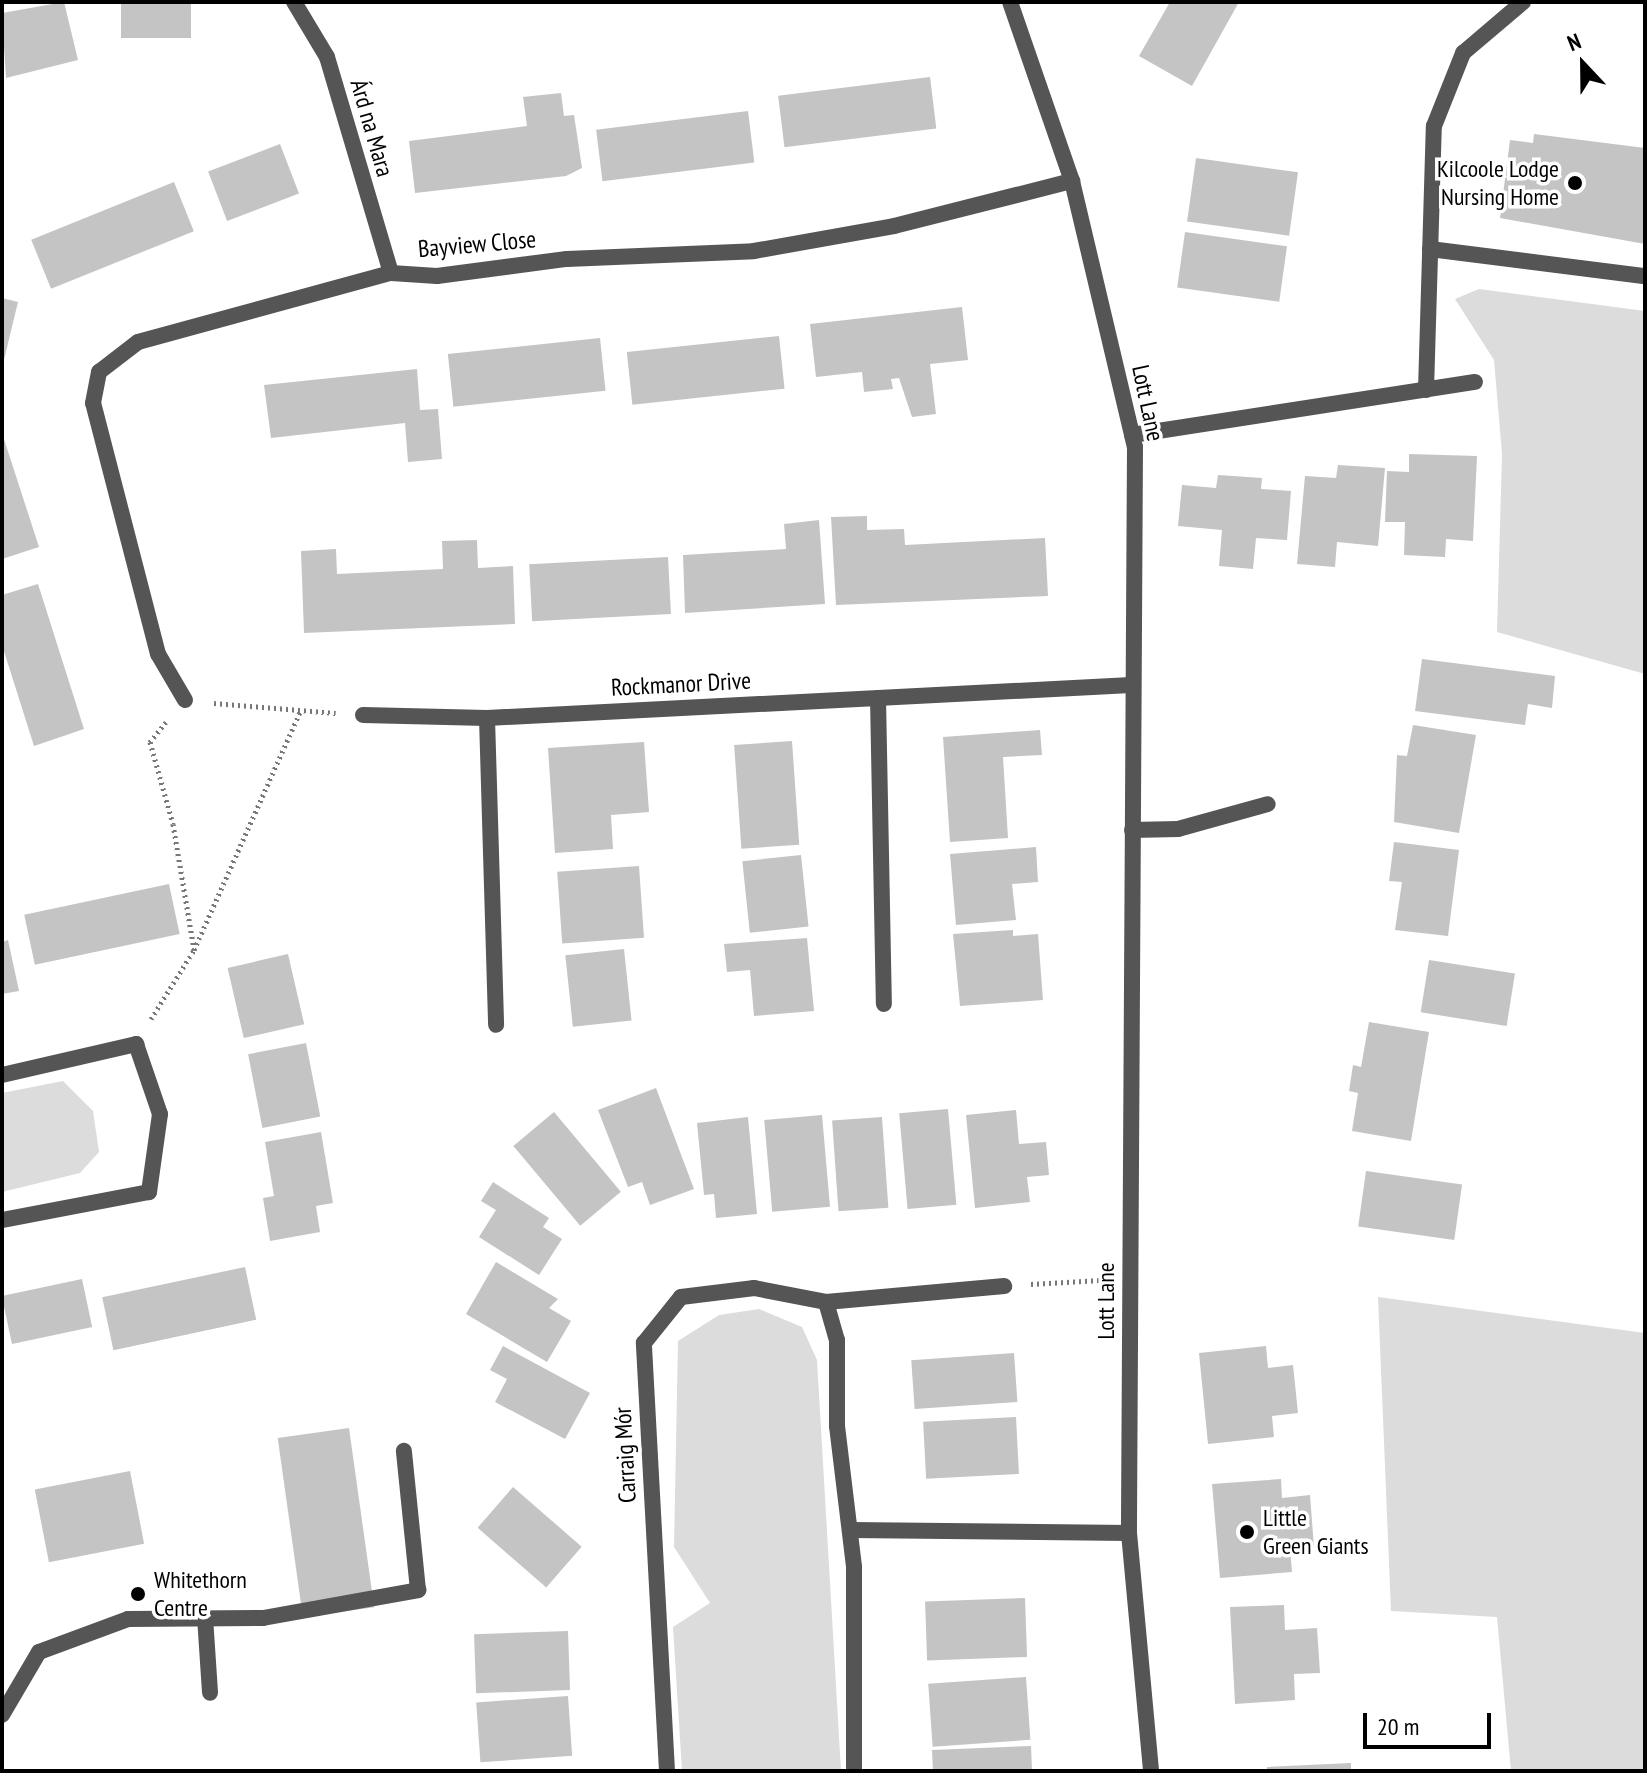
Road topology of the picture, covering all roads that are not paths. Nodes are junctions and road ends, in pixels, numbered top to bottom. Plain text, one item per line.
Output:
1 (294, 2) edge
2 (1010, 2) edge
3 (1523, 2) edge
4 (1072, 181) junction
5 (1430, 249) junction
6 (391, 273) junction
7 (1645, 276) edge
8 (1475, 382) dead end
9 (1426, 390) junction
10 (1132, 435) junction
11 (1131, 685) junction
12 (878, 698) junction
13 (185, 700) road end
14 (363, 715) road end
15 (487, 718) junction
16 (1268, 804) dead end
17 (1132, 830) junction
18 (884, 1004) dead end
19 (496, 1025) dead end
20 (2, 1075) edge
21 (2, 1220) edge
22 (1004, 1286) road end
23 (826, 1302) junction
24 (404, 1451) dead end
25 (850, 1530) junction
26 (1129, 1533) junction
27 (205, 1617) junction
28 (210, 1693) dead end
29 (2, 1715) edge
30 (667, 1771) edge
31 (854, 1771) edge
32 (1151, 1771) edge

1 - 6 street, Árd na Mara
2 - 4 street, Lott Lane
3 - 5 street
4 - 6 street, Bayview Close
4 - 10 street, Lott Lane
5 - 7 street
5 - 9 street
6 - 13 street, Bayview Close
8 - 9 street
9 - 10 street
10 - 11 street, Lott Lane
11 - 12 street, Rockmanor Drive
11 - 17 street, Lott Lane
12 - 15 street, Rockmanor Drive
12 - 18 street
14 - 15 street, Rockmanor Drive
15 - 19 street
16 - 17 street
17 - 26 street, Lott Lane
20 - 21 street
22 - 23 street, Carraig Mór
23 - 25 street
23 - 30 street, Carraig Mór
24 - 27 street
25 - 26 street
25 - 31 street
26 - 32 street, Lott Lane
27 - 28 street
27 - 29 street

